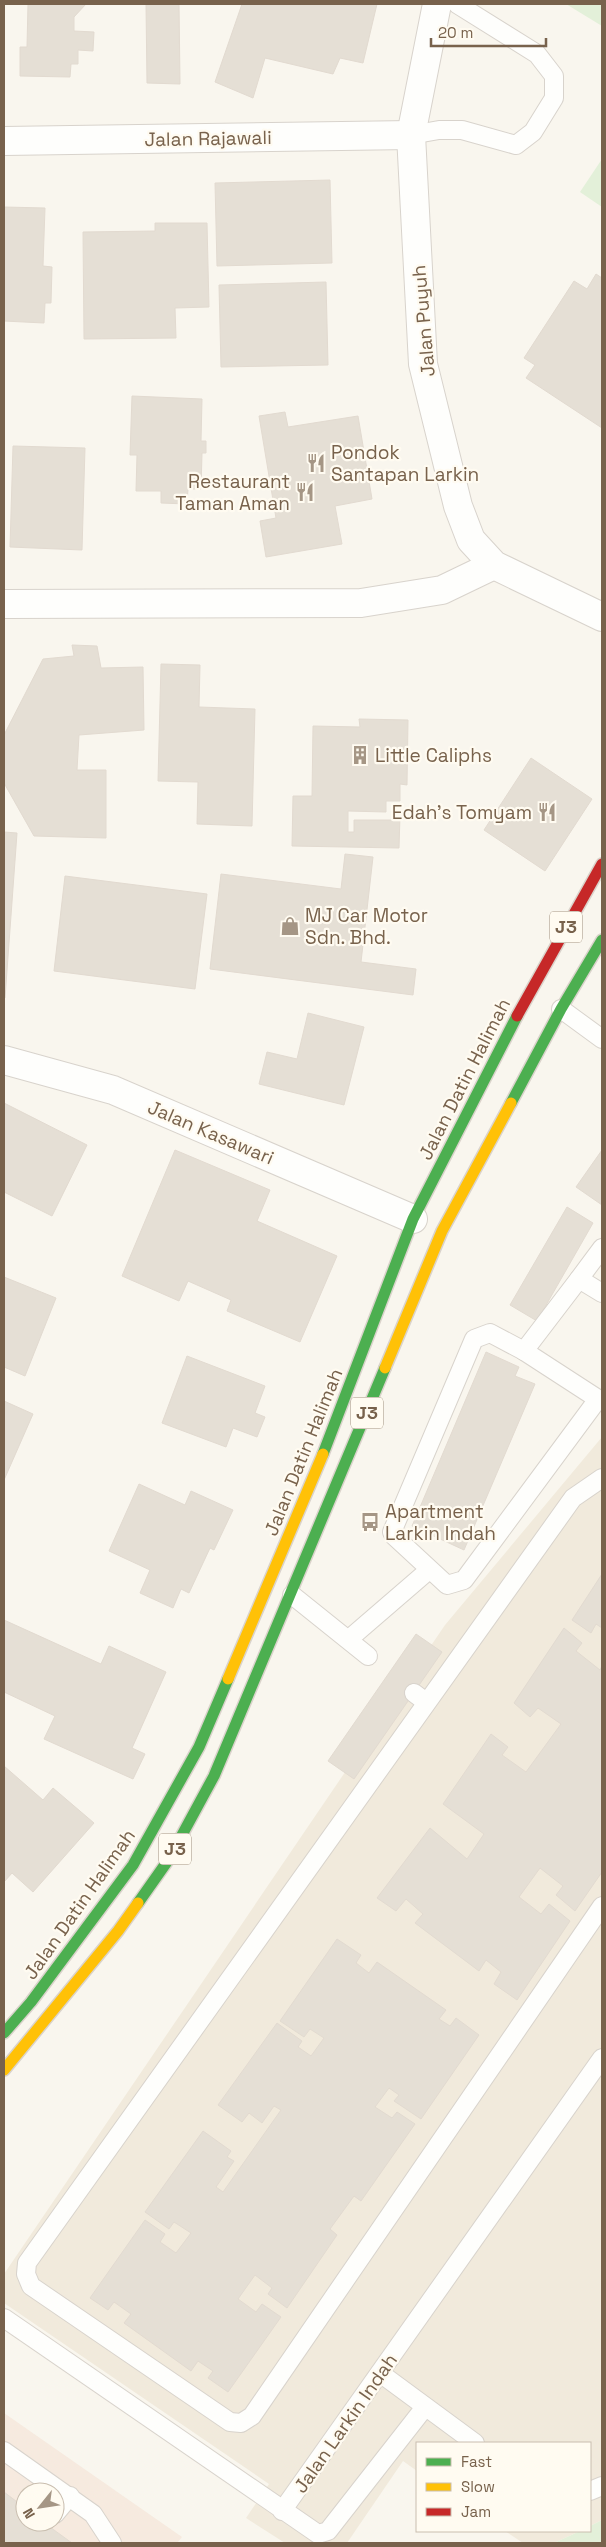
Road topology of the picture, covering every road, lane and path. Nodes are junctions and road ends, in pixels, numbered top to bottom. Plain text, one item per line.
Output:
1 (437, 4) edge
2 (457, 4) edge
3 (412, 135) junction
4 (4, 141) edge
5 (494, 565) junction
6 (4, 604) edge
7 (602, 617) edge
8 (602, 864) edge
9 (602, 940) edge
10 (561, 1009) junction
11 (602, 1039) edge
12 (4, 1060) edge
13 (413, 1219) junction
14 (602, 1248) edge
15 (579, 1279) junction
16 (602, 1293) edge
17 (524, 1350) junction
18 (600, 1396) edge
19 (602, 1478) edge
20 (429, 1570) junction
21 (292, 1595) junction
22 (348, 1639) junction
23 (368, 1656) dead end
24 (602, 1906) edge
25 (4, 2033) edge
26 (602, 2058) edge
27 (4, 2070) edge
28 (4, 2318) edge
29 (380, 2373) junction
30 (425, 2407) junction
31 (474, 2442) edge
32 (4, 2450) edge
33 (70, 2496) junction
34 (65, 2502) edge
35 (282, 2512) junction
36 (112, 2543) edge

1 - 3 street, Jalan Puyuh
2 - 3 lane
3 - 4 street, Jalan Rajawali
3 - 5 street, Jalan Puyuh
5 - 6 street
5 - 7 street, Jalan Puyuh
8 - 13 main road, Jalan Datin Halimah / J3
9 - 10 main road, J3
10 - 11 lane
10 - 21 main road, J3
12 - 13 street, Jalan Kasawari
13 - 25 main road, Jalan Datin Halimah / J3
14 - 15 lane
15 - 16 lane
15 - 17 lane
17 - 18 lane
17 - 20 lane
18 - 20 lane
19 - 24 lane
20 - 22 lane
21 - 22 lane
21 - 27 main road, J3
22 - 23 lane
26 - 29 lane, Jalan Larkin Indah
28 - 35 lane, Jalan Larkin Indah
29 - 30 lane
29 - 35 lane, Jalan Larkin Indah
30 - 31 lane
30 - 35 lane
32 - 33 lane
33 - 34 lane
33 - 36 lane

